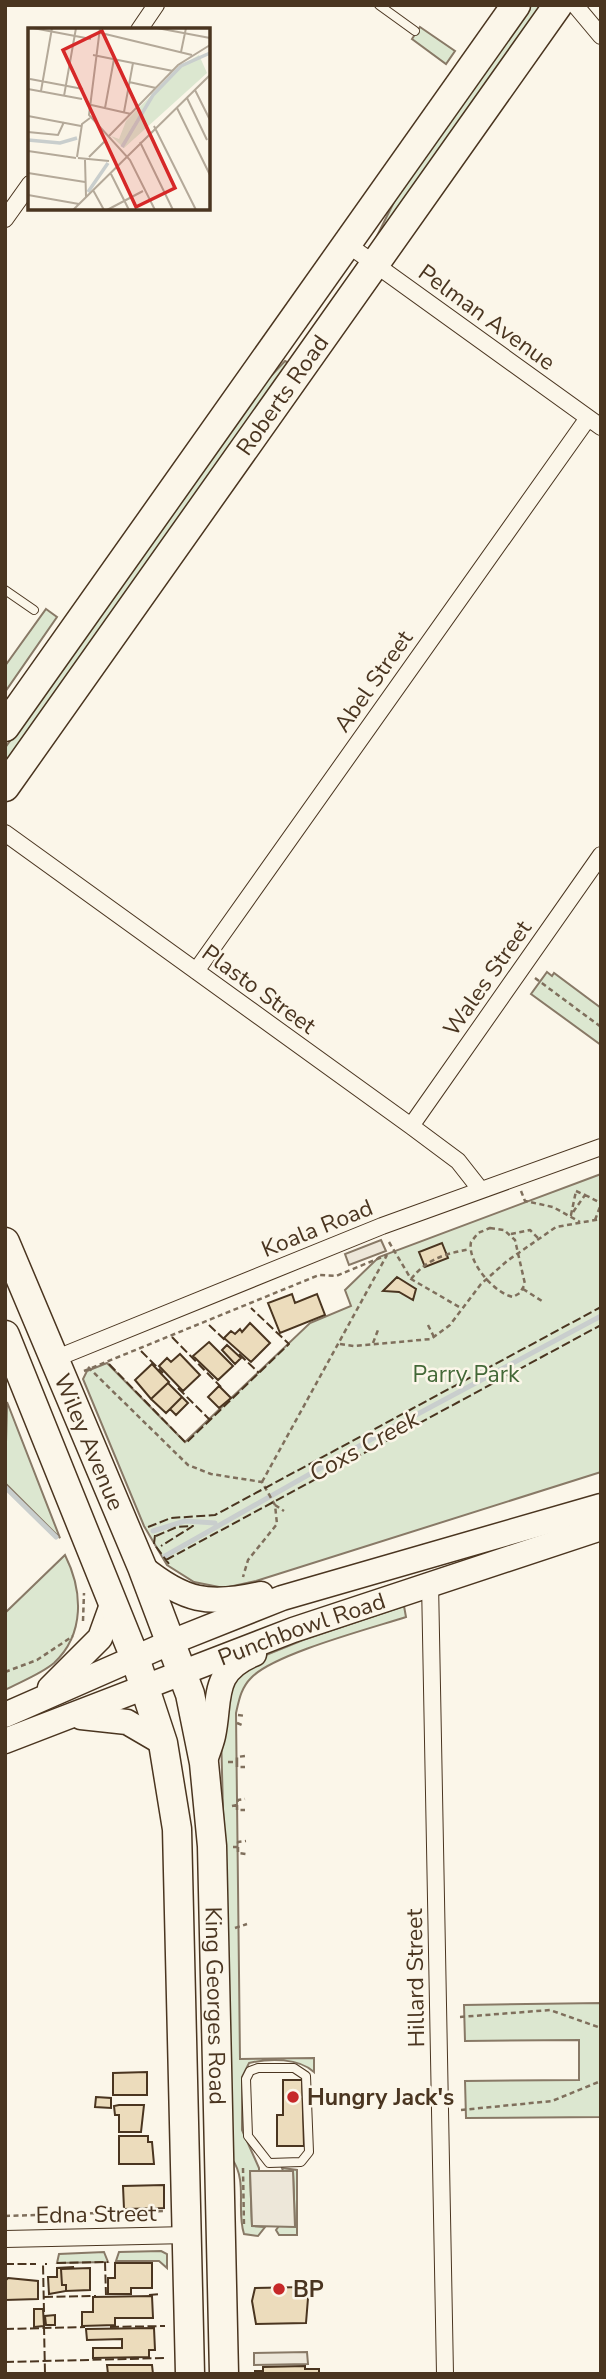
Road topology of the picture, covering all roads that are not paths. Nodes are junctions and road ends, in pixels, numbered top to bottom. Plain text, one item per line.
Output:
1 (156, 5) edge
2 (379, 5) edge
3 (516, 5) edge
4 (558, 5) edge
5 (575, 5) edge
6 (140, 28) edge
7 (415, 31) dead end
8 (601, 36) edge
9 (28, 187) edge
10 (5, 219) edge
11 (347, 244) junction
12 (375, 265) junction
13 (594, 422) edge
14 (5, 590) edge
15 (34, 610) dead end
16 (5, 727) edge
17 (5, 787) edge
18 (5, 833) edge
19 (601, 855) edge
20 (196, 971) junction
21 (411, 1126) junction
22 (601, 1147) edge
23 (480, 1189) junction
24 (5, 1242) edge
25 (5, 1335) edge
26 (52, 1360) junction
27 (12, 1371) edge
28 (601, 1506) edge
29 (601, 1528) edge
30 (142, 1567) junction
31 (430, 1582) junction
32 (282, 1598) junction
33 (113, 1602) junction
34 (293, 1630) junction
35 (169, 1643) junction
36 (135, 1658) junction
37 (181, 1672) junction
38 (144, 1686) junction
39 (43, 1697) junction
40 (5, 1715) edge
41 (69, 1717) junction
42 (5, 1741) edge
43 (163, 1743) junction
44 (222, 1763) junction
45 (301, 2162) joint
46 (188, 2235) junction
47 (5, 2239) edge
48 (190, 2374) edge
49 (223, 2374) edge
50 (445, 2374) edge

1 - 6 street
2 - 7 lane
3 - 11 highway, Roberts Road
4 - 12 highway, Roberts Road
5 - 8 street
9 - 10 street
11 - 12 street, Pelman Avenue
11 - 16 highway, Roberts Road
12 - 13 street, Pelman Avenue
12 - 17 highway, Roberts Road
13 - 20 street, Abel Street
14 - 15 lane
18 - 20 street, Plasto Street
19 - 21 street, Wales Street
20 - 21 street, Plasto Street
21 - 23 street, Plasto Street
22 - 23 street, Koala Road
23 - 26 street, Koala Road
24 - 26 highway, Wiley Avenue
25 - 27 highway, Wiley Avenue
26 - 30 highway, Wiley Avenue
27 - 33 highway, Wiley Avenue
28 - 32 main road, Punchbowl Road
29 - 31 main road, Punchbowl Road
30 - 32 main road
30 - 35 highway, Wiley Avenue
31 - 34 main road, Punchbowl Road
31 - 50 street, Hillard Street
32 - 35 main road, Punchbowl Road
33 - 36 highway, Wiley Avenue
33 - 39 main road
34 - 37 main road, Punchbowl Road
34 - 44 main road
35 - 36 main road, Punchbowl Road
35 - 37 highway, King Georges Road
36 - 38 highway, King Georges Road
36 - 39 main road, Punchbowl Road
37 - 38 main road, Punchbowl Road
37 - 44 highway, King Georges Road
38 - 41 main road, Punchbowl Road
38 - 43 highway, King Georges Road
39 - 40 main road, Punchbowl Road
41 - 42 main road, Punchbowl Road
41 - 43 main road
43 - 46 highway, King Georges Road
44 - 49 highway, King Georges Road
45 - 45 lane
46 - 47 street, Edna Street
46 - 48 highway, King Georges Road

